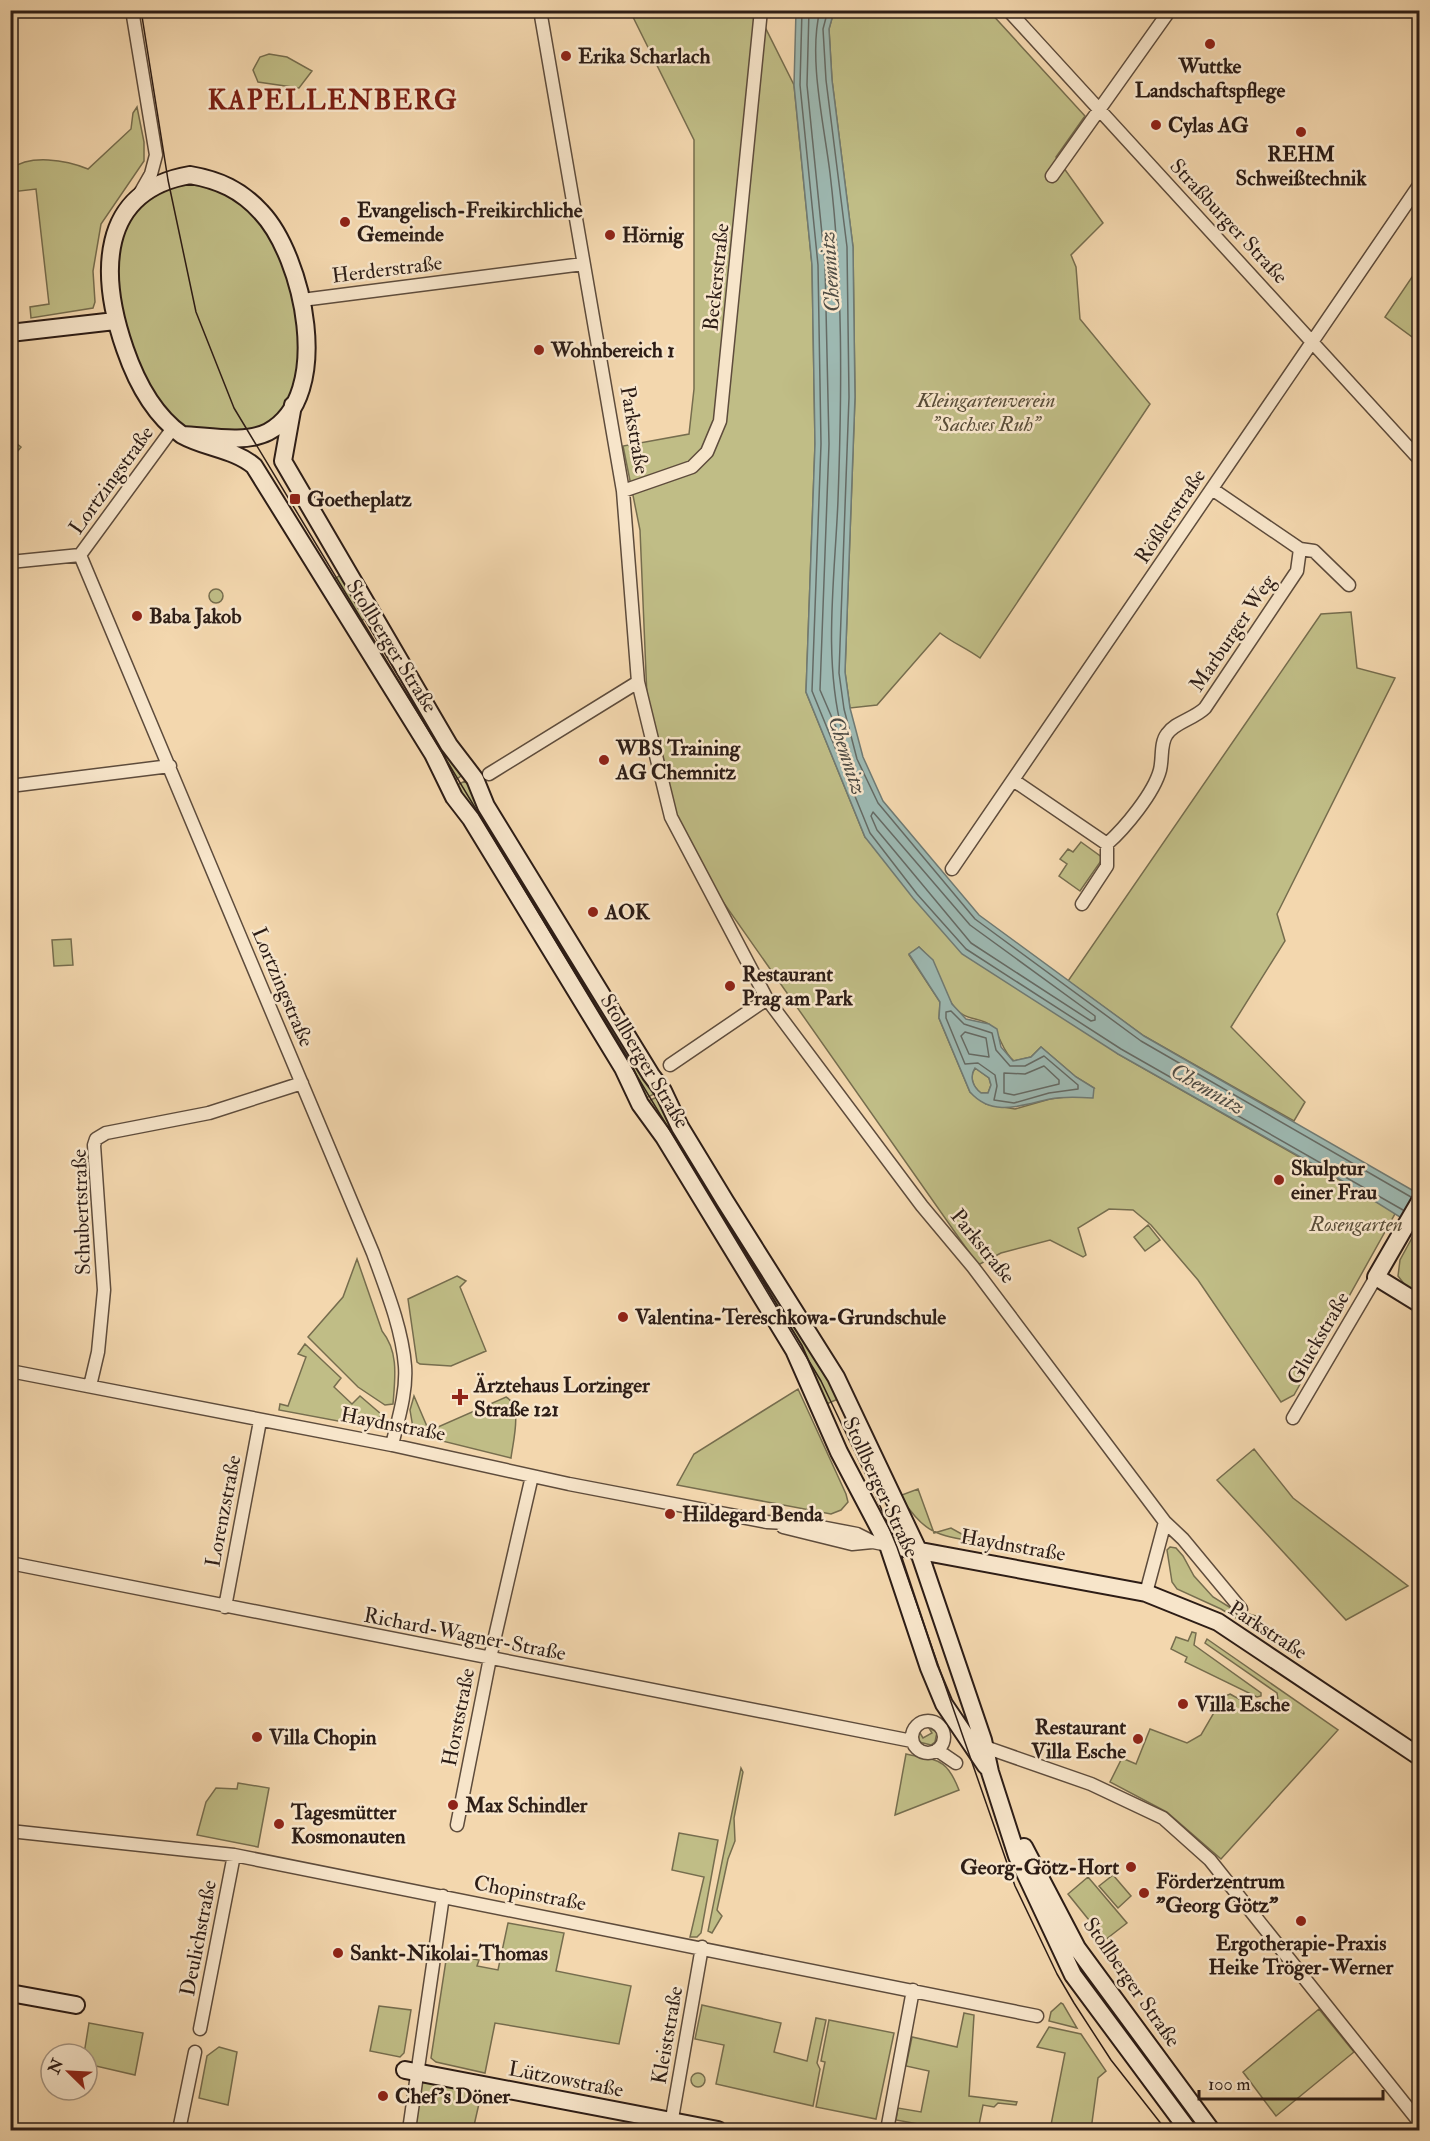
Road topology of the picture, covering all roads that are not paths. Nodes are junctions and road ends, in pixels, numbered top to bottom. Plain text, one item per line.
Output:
1 (132, 10) edge
2 (540, 10) edge
3 (761, 10) edge
4 (1008, 10) edge
5 (1170, 10) edge
6 (1100, 111) junction
7 (1052, 176) dead end
8 (1419, 184) edge
9 (139, 197) junction
10 (583, 264) junction
11 (303, 300) junction
12 (115, 321) junction
13 (10, 333) edge
14 (1313, 341) junction
15 (293, 405) junction
16 (177, 431) junction
17 (1419, 460) edge
18 (1212, 489) junction
19 (623, 490) junction
20 (1299, 549) junction
21 (80, 555) junction
22 (10, 562) edge
23 (1349, 585) dead end
24 (638, 682) junction
25 (170, 766) junction
26 (489, 774) dead end
27 (1013, 780) junction
28 (10, 786) edge
29 (1107, 844) junction
30 (952, 869) dead end
31 (1082, 904) dead end
32 (767, 999) junction
33 (670, 1065) dead end
34 (302, 1083) junction
35 (1419, 1202) edge
36 (1376, 1277) junction
37 (1419, 1304) edge
38 (10, 1371) edge
39 (90, 1386) junction
40 (1293, 1418) dead end
41 (260, 1421) junction
42 (392, 1445) junction
43 (532, 1476) junction
44 (1165, 1522) junction
45 (880, 1543) junction
46 (919, 1552) junction
47 (10, 1563) edge
48 (1146, 1593) junction
49 (225, 1607) junction
50 (1241, 1609) dead end
51 (490, 1658) junction
52 (912, 1741) junction
53 (986, 1747) junction
54 (937, 1750) junction
55 (1419, 1757) edge
56 (956, 1763) dead end
57 (990, 1772) junction
58 (1008, 1821) junction
59 (457, 1825) dead end
60 (10, 1831) edge
61 (234, 1855) junction
62 (443, 1896) junction
63 (702, 1947) junction
64 (913, 1990) junction
65 (10, 1993) edge
66 (76, 2005) dead end
67 (1037, 2016) dead end
68 (200, 2029) dead end
69 (195, 2052) dead end
70 (411, 2072) junction
71 (1195, 2110) junction
72 (1419, 2123) edge
73 (671, 2127) edge
74 (1179, 2127) edge
75 (179, 2130) edge
76 (409, 2130) edge
77 (718, 2130) edge
78 (887, 2130) edge
79 (1211, 2130) edge

1 - 9 street
2 - 10 street, Parkstraße
3 - 19 street, Beckerstraße
4 - 6 street, Straßburger Straße
5 - 6 street
6 - 7 street
6 - 14 street, Straßburger Straße
8 - 14 street, Rößlerstraße
9 - 11 main road
9 - 12 main road
10 - 11 street, Herderstraße
10 - 19 street, Parkstraße
11 - 15 main road
12 - 13 main road
12 - 16 main road
14 - 17 street, Straßburger Straße
14 - 18 street, Rößlerstraße
15 - 16 main road
15 - 46 main road, Stollberger Straße
16 - 21 street, Lortzingstraße
16 - 45 main road, Stollberger Straße
18 - 20 street
18 - 27 street, Rößlerstraße
19 - 24 street, Parkstraße
20 - 23 street
20 - 29 street, Marburger Weg
21 - 22 street, Lortzingstraße
21 - 25 street, Lortzingstraße
24 - 26 street
24 - 32 street, Parkstraße
25 - 28 street
25 - 34 street, Lortzingstraße
27 - 29 street
27 - 30 street, Rößlerstraße
29 - 31 street
32 - 33 street
32 - 44 street, Parkstraße
34 - 39 street, Schubertstraße
34 - 42 street, Lortzingstraße
35 - 36 main road
36 - 37 main road
36 - 40 street, Gluckstraße
38 - 39 street, Haydnstraße
39 - 41 street, Haydnstraße
41 - 42 street, Haydnstraße
41 - 49 street, Lorenzstraße
42 - 43 street, Haydnstraße
43 - 45 street, Haydnstraße
43 - 51 street, Horststraße
44 - 48 street
44 - 50 street, Parkstraße
45 - 46 main road, Haydnstraße
45 - 57 main road, Stollberger Straße
46 - 48 main road, Haydnstraße
46 - 53 main road, Stollberger Straße
47 - 49 street, Richard-Wagner-Straße
48 - 55 main road, Parkstraße
49 - 51 street, Richard-Wagner-Straße
51 - 52 street, Richard-Wagner-Straße
51 - 59 street, Horststraße
52 - 54 street, Richard-Wagner-Straße
52 - 54 street
53 - 57 main road, Stollberger Straße
53 - 72 street
54 - 56 street, Richard-Wagner-Straße
57 - 58 main road, Stollberger Straße
58 - 71 main road, Stollberger Straße
58 - 74 main road, Stollberger Straße
60 - 61 street, Chopinstraße
61 - 62 street, Chopinstraße
61 - 68 street, Deulichstraße
62 - 63 street, Chopinstraße
62 - 70 street
63 - 64 street, Chopinstraße
63 - 73 street, Kleiststraße
64 - 67 street, Chopinstraße
64 - 78 street
65 - 66 main road
69 - 75 street
70 - 73 main road, Lützowstraße
70 - 76 street
71 - 74 main road
71 - 79 main road, Stollberger Straße
73 - 77 main road, Lützowstraße

